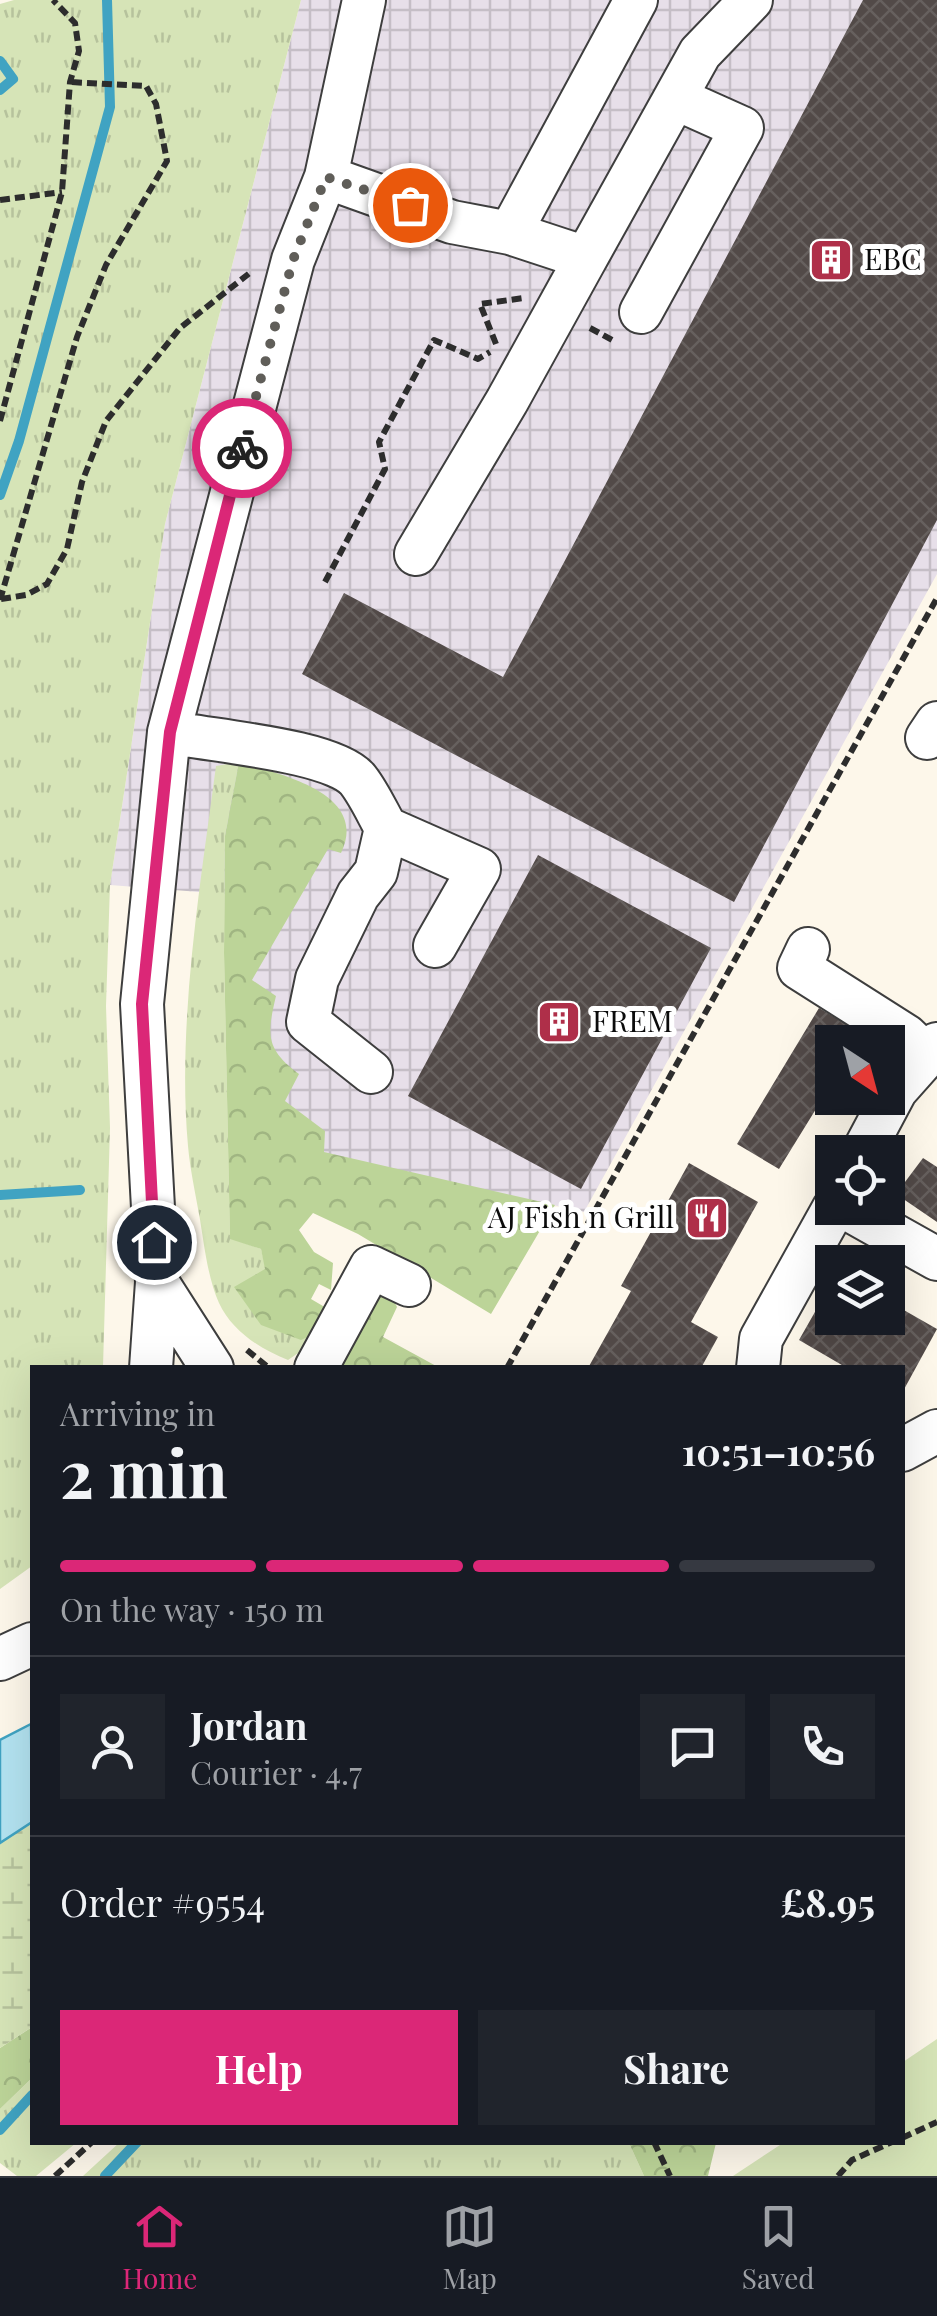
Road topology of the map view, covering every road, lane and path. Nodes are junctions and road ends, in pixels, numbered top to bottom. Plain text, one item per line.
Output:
1 (53, 0) edge
2 (364, 0) edge
3 (636, 0) edge
4 (751, 0) edge
5 (70, 82) junction
6 (675, 98) junction
7 (326, 177) junction
8 (62, 192) junction
9 (0, 200) edge
10 (510, 233) junction
11 (586, 258) junction
12 (293, 260) junction
13 (556, 311) junction
14 (641, 312) dead end
15 (0, 421) edge
16 (416, 554) dead end
17 (325, 582) dead end
18 (937, 598) edge
19 (0, 599) edge
20 (170, 732) junction
21 (386, 828) junction
22 (435, 946) dead end
23 (808, 949) dead end
24 (932, 1050) edge
25 (371, 1072) dead end
26 (872, 1135) edge
27 (824, 1225) edge
28 (876, 1225) edge
29 (937, 1260) edge
30 (157, 1282) junction
31 (409, 1286) dead end
32 (224, 1353) edge
33 (150, 1365) edge
34 (263, 1365) edge
35 (318, 1365) edge
36 (509, 1365) edge
37 (758, 1365) edge
38 (937, 1431) edge
39 (905, 1448) edge
40 (30, 1645) edge
41 (0, 1659) edge
42 (937, 2122) edge
43 (905, 2137) edge
44 (89, 2145) edge
45 (655, 2145) edge
46 (885, 2145) edge
47 (55, 2176) edge
48 (670, 2176) edge
49 (838, 2176) edge

1 - 5 path
2 - 7 street
3 - 10 street
4 - 6 street
5 - 8 path
5 - 19 path
6 - 11 street
6 - 14 street
7 - 10 street
7 - 12 street
8 - 9 path
8 - 15 path
10 - 11 street
11 - 13 street
12 - 19 path
12 - 20 street
13 - 16 street
13 - 17 path
18 - 36 path
20 - 21 street
20 - 30 street
21 - 22 street
21 - 25 street
23 - 24 street
24 - 26 street
27 - 37 street
28 - 29 street
30 - 32 street
30 - 33 street
31 - 35 street
32 - 34 path
38 - 39 street
40 - 41 street
42 - 43 path
44 - 47 path
45 - 48 path
46 - 49 path

